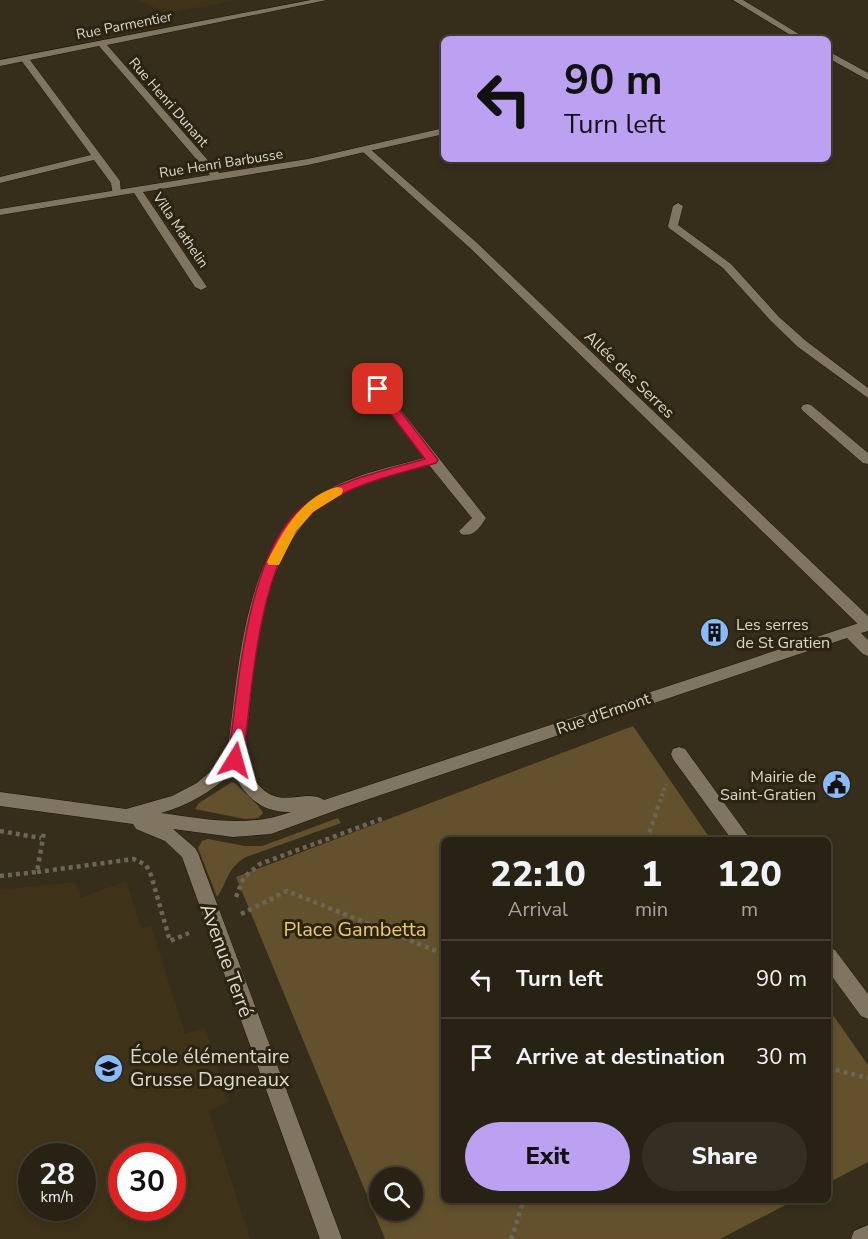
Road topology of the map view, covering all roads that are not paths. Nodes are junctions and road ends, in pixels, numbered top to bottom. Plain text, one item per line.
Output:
1 (323, 0) edge
2 (737, 0) edge
3 (798, 36) edge
4 (102, 44) junction
5 (831, 56) edge
6 (24, 58) junction
7 (0, 63) edge
8 (868, 77) edge
9 (441, 132) edge
10 (366, 150) junction
11 (96, 157) junction
12 (217, 177) junction
13 (0, 180) edge
14 (137, 190) junction
15 (117, 193) junction
16 (678, 206) dead end
17 (0, 212) edge
18 (201, 286) dead end
19 (378, 389) dead end
20 (868, 394) edge
21 (807, 408) dead end
22 (868, 459) edge
23 (432, 460) junction
24 (466, 531) dead end
25 (868, 625) edge
26 (851, 632) junction
27 (868, 650) edge
28 (679, 754) dead end
29 (235, 760) junction
30 (0, 799) edge
31 (339, 802) junction
32 (123, 817) junction
33 (740, 837) edge
34 (831, 960) edge
35 (868, 1010) edge
36 (868, 1236) edge
37 (332, 1239) edge
38 (861, 1239) edge

1 - 4 street, Rue Parmentier
2 - 3 street
4 - 6 street, Rue Parmentier
4 - 12 street, Rue Henri Dunant
5 - 8 street
6 - 7 street, Rue Parmentier
6 - 11 street
9 - 10 street, Rue Henri Barbusse
10 - 12 street, Rue Henri Barbusse
10 - 25 street, Allée des Serres
11 - 13 street
11 - 15 street
12 - 14 street, Rue Henri Barbusse
14 - 15 street, Rue Henri Barbusse
14 - 18 street, Villa Mathelin
15 - 17 street, Rue Henri Barbusse
16 - 20 street
19 - 23 street
21 - 22 street
23 - 24 street
23 - 29 street
25 - 26 street, Rue d'Ermont
26 - 27 street
26 - 31 street, Rue d'Ermont
28 - 33 street
29 - 31 street, Rue d'Ermont
29 - 32 street
30 - 32 street
31 - 32 street, Rue d'Ermont
32 - 37 street, Avenue Terré
34 - 35 street
36 - 38 street

